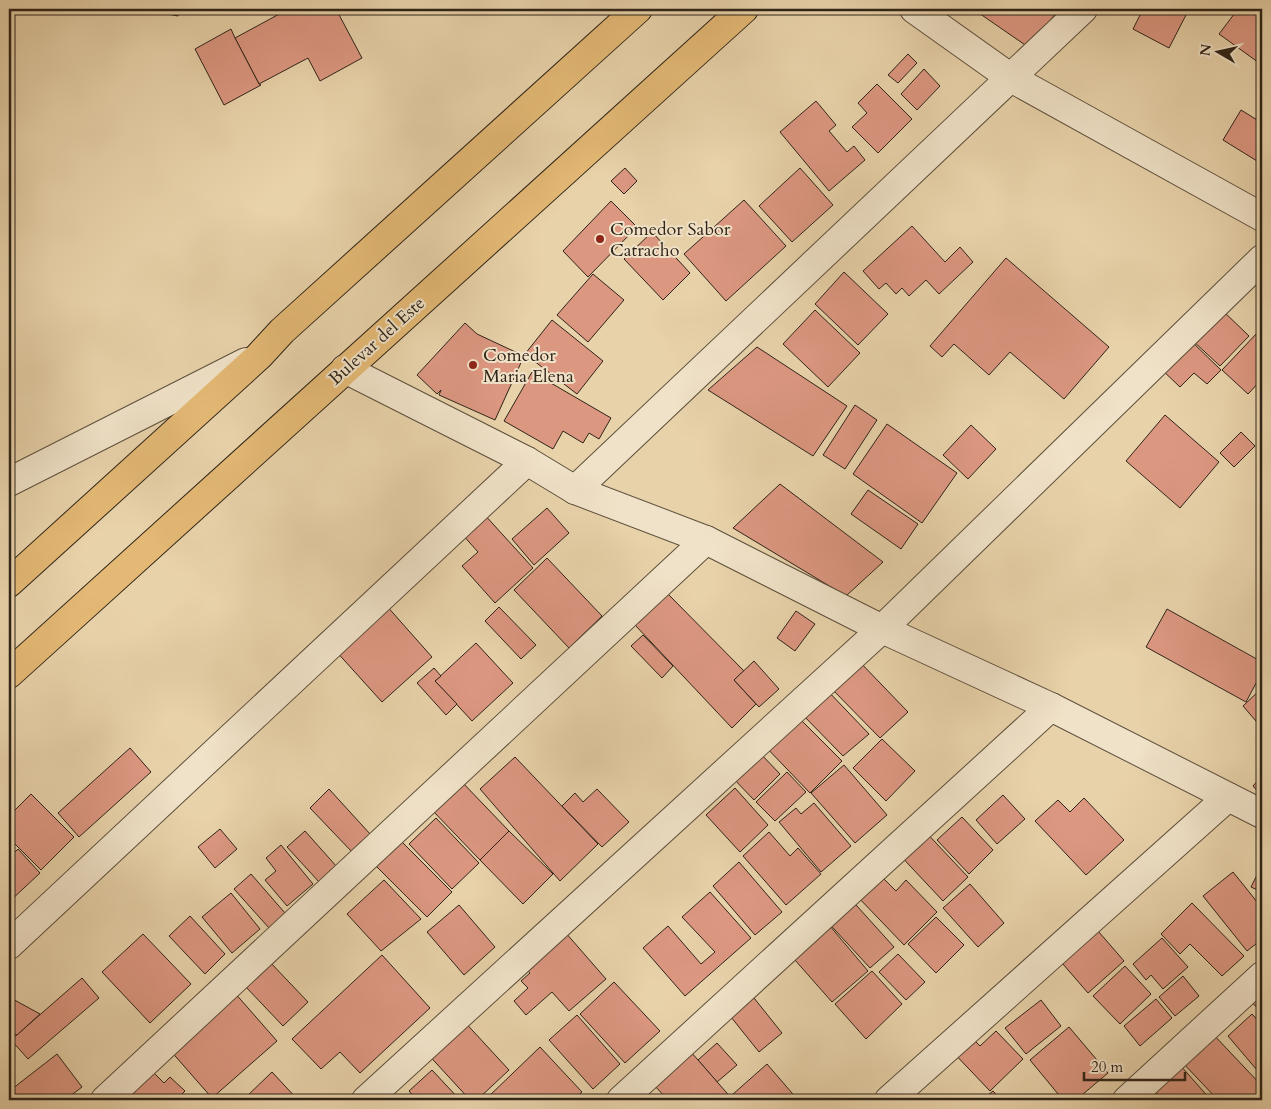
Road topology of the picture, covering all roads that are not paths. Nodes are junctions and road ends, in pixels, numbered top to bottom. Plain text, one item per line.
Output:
1 (638, 9) edge
2 (744, 9) edge
3 (914, 9) edge
4 (1083, 9) edge
5 (1011, 78) junction
6 (1262, 217) edge
7 (1262, 259) edge
8 (259, 356) junction
9 (345, 369) junction
10 (527, 461) junction
11 (9, 482) edge
12 (576, 490) junction
13 (706, 540) junction
14 (9, 583) edge
15 (882, 629) junction
16 (9, 674) edge
17 (1050, 707) junction
18 (1228, 797) junction
19 (1262, 814) edge
20 (9, 945) edge
21 (1262, 976) edge
22 (105, 1100) edge
23 (366, 1100) edge
24 (620, 1100) edge
25 (889, 1100) edge
26 (1127, 1100) edge

1 - 8 highway
2 - 9 highway, Bulevar del Este
3 - 5 street
4 - 5 street
5 - 6 street
5 - 12 street
7 - 15 street
8 - 11 street
8 - 14 highway
9 - 10 street
9 - 16 highway, Bulevar del Este
10 - 12 street
10 - 20 street
12 - 13 street
13 - 15 street
13 - 22 street
15 - 17 street
15 - 23 street
17 - 18 street
17 - 24 street
18 - 19 street
18 - 25 street
21 - 26 street

